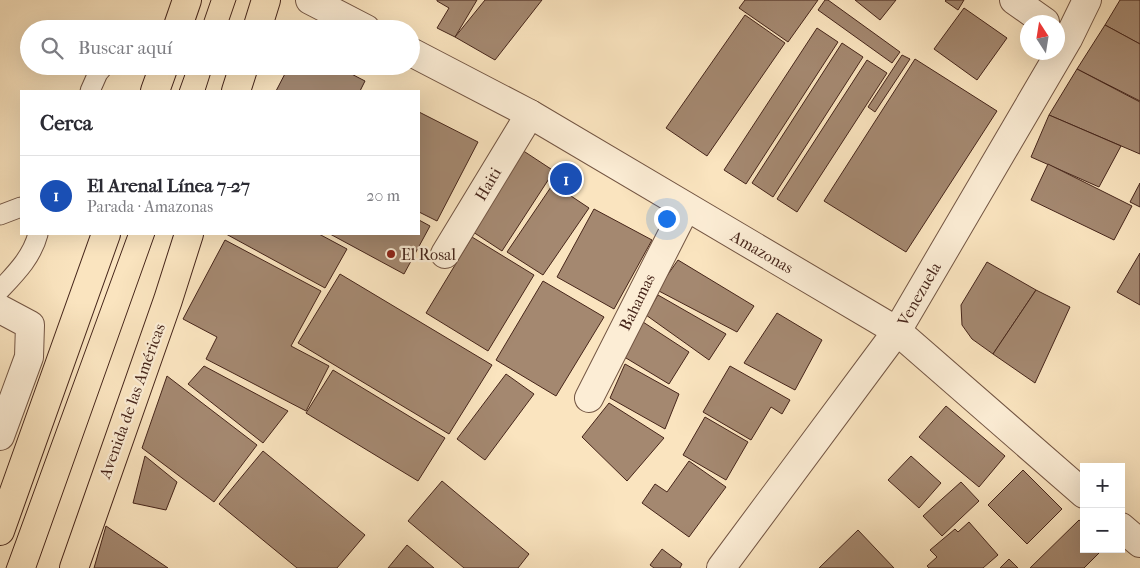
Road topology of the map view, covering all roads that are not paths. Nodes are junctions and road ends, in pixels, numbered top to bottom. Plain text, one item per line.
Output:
1 (187, 0) edge
2 (266, 0) edge
3 (310, 0) edge
4 (1014, 0) edge
5 (1088, 0) edge
6 (1035, 15) edge
7 (179, 20) edge
8 (260, 20) edge
9 (349, 20) edge
10 (1065, 32) edge
11 (420, 57) edge
12 (1049, 60) edge
13 (97, 75) edge
14 (161, 75) edge
15 (241, 75) edge
16 (90, 90) edge
17 (155, 90) edge
18 (236, 90) edge
19 (530, 114) junction
20 (20, 207) edge
21 (686, 207) junction
22 (0, 214) edge
23 (38, 235) edge
24 (106, 235) edge
25 (189, 235) edge
26 (445, 254) dead end
27 (0, 265) edge
28 (19, 269) junction
29 (0, 290) edge
30 (0, 309) edge
31 (898, 331) junction
32 (589, 398) dead end
33 (0, 436) edge
34 (1080, 490) edge
35 (1125, 530) edge
36 (0, 531) edge
37 (1140, 543) edge
38 (74, 568) edge
39 (722, 568) edge

1 - 7 main road
2 - 8 main road
3 - 9 street
4 - 6 street
5 - 10 street, Venezuela
11 - 19 street, Amazonas
12 - 31 street, Venezuela
13 - 16 lane
14 - 17 main road
15 - 18 main road
19 - 21 street, Amazonas
19 - 26 street, Haiti
20 - 22 lane
21 - 31 street, Amazonas
21 - 32 street, Bahamas
23 - 28 lane
24 - 36 main road
25 - 38 main road, Avenida de las Américas
27 - 28 lane
28 - 29 lane
30 - 33 street
31 - 34 street, Amazonas
31 - 39 street, Venezuela
35 - 37 street

